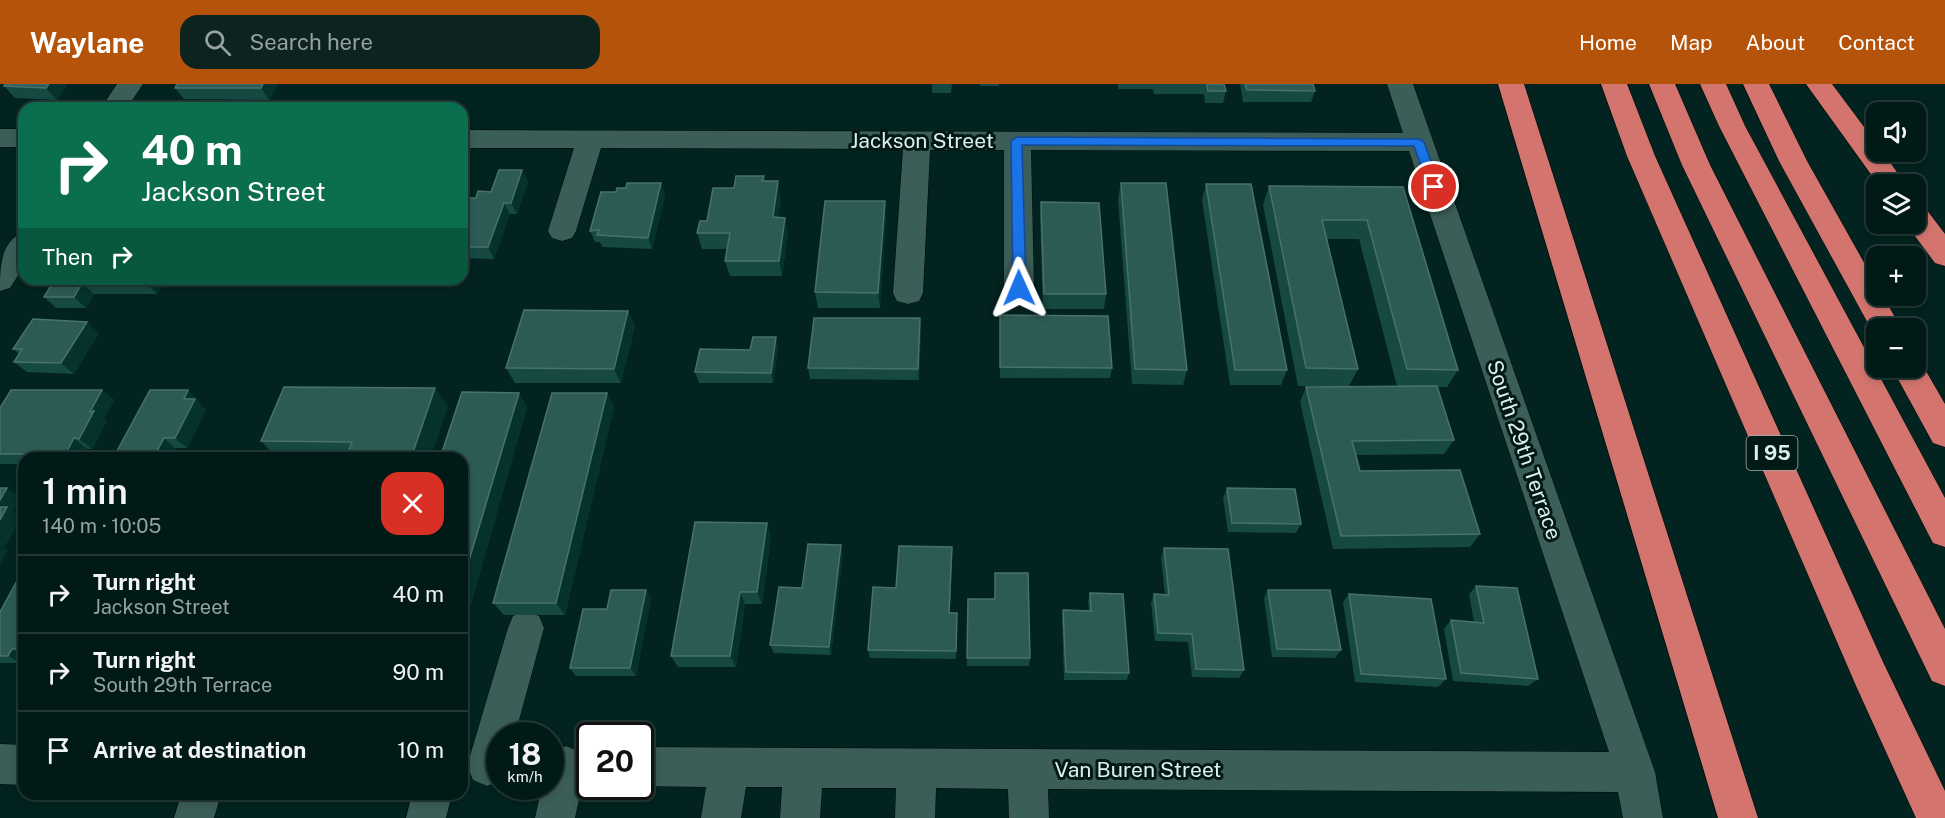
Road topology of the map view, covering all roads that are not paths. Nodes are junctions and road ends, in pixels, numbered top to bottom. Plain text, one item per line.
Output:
1 (130, 84) edge
2 (1400, 84) edge
3 (1511, 84) edge
4 (1614, 84) edge
5 (1662, 84) edge
6 (1713, 84) edge
7 (1756, 84) edge
8 (1819, 84) edge
9 (118, 102) edge
10 (0, 138) edge
11 (18, 138) edge
12 (468, 139) edge
13 (590, 140) junction
14 (917, 141) junction
15 (1017, 141) junction
16 (1419, 142) junction
17 (1885, 174) edge
18 (1926, 229) edge
19 (562, 231) dead end
20 (18, 252) edge
21 (1945, 255) edge
22 (0, 280) edge
23 (1019, 288) dead end
24 (908, 293) dead end
25 (1881, 318) edge
26 (1914, 378) edge
27 (1945, 433) edge
28 (1945, 532) edge
29 (526, 628) edge
30 (1945, 668) edge
31 (0, 764) edge
32 (18, 765) edge
33 (483, 766) edge
34 (569, 766) edge
35 (654, 767) edge
36 (729, 767) junction
37 (803, 768) junction
38 (917, 768) junction
39 (1027, 769) junction
40 (1635, 772) junction
41 (199, 800) edge
42 (430, 800) edge
43 (194, 818) edge
44 (426, 818) edge
45 (555, 818) edge
46 (721, 818) edge
47 (800, 818) edge
48 (915, 818) edge
49 (1029, 818) edge
50 (1643, 818) edge
51 (1738, 818) edge
52 (1937, 818) edge

1 - 9 street
2 - 16 street, South 29th Terrace
3 - 51 highway
4 - 52 highway, I 95
5 - 30 highway
6 - 28 highway
7 - 25 highway
8 - 17 highway
10 - 11 street
12 - 13 street, Jackson Street
13 - 14 street, Jackson Street
13 - 19 street
14 - 15 street, Jackson Street
14 - 24 street
15 - 16 street, Jackson Street
15 - 23 street
16 - 40 street, South 29th Terrace
18 - 21 highway
20 - 22 street
26 - 27 highway
29 - 33 street
31 - 32 street
34 - 45 street
35 - 36 street, Van Buren Street
36 - 37 street, Van Buren Street
36 - 46 street
37 - 38 street, Van Buren Street
37 - 47 street
38 - 39 street, Van Buren Street
38 - 48 street
39 - 40 street, Van Buren Street
39 - 49 street
40 - 50 street, South 29th Terrace
41 - 43 street
42 - 44 street

